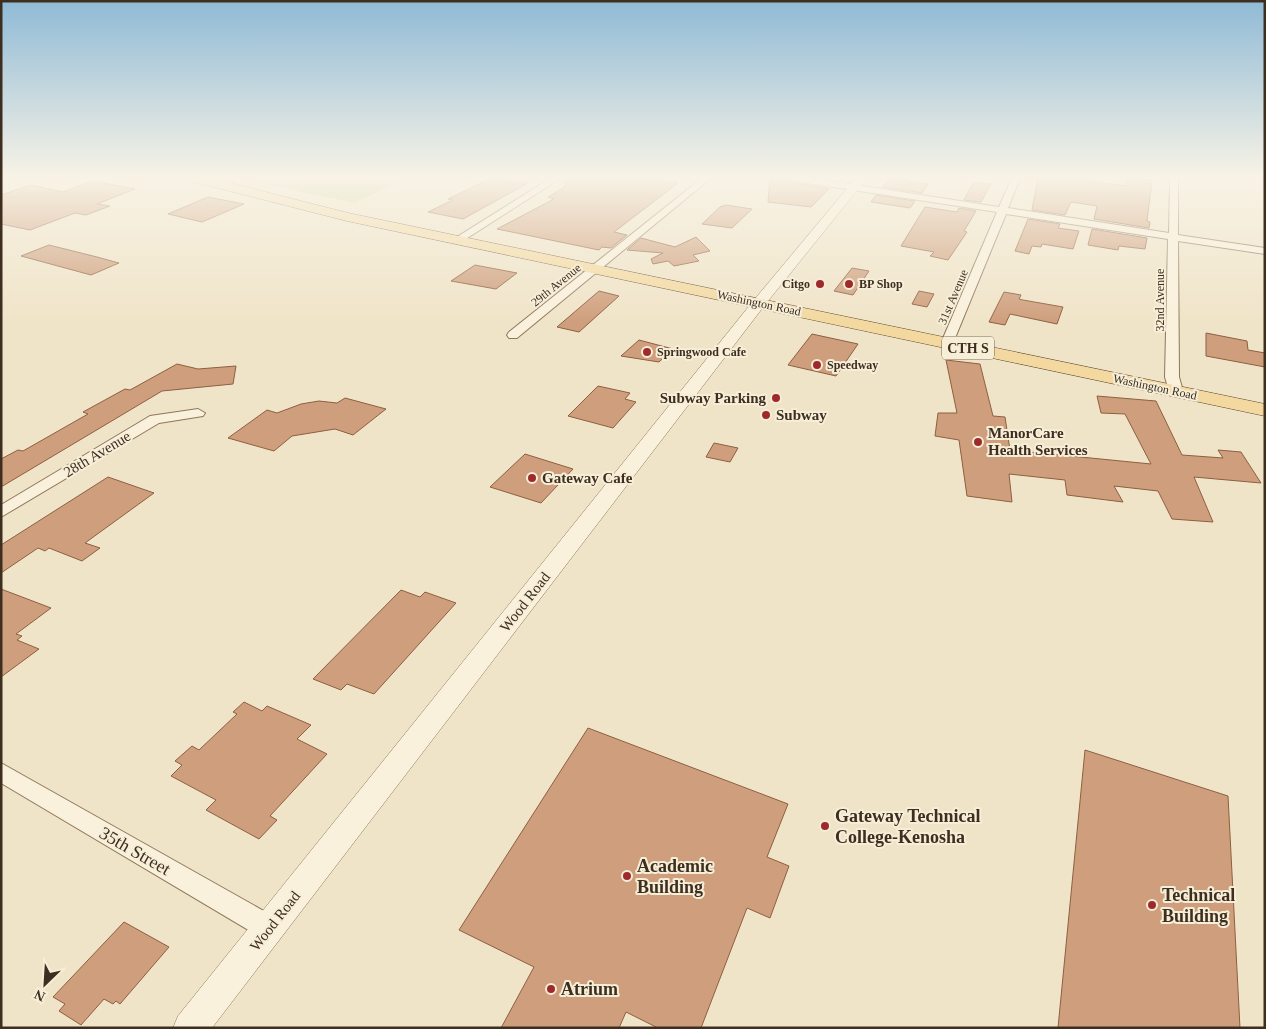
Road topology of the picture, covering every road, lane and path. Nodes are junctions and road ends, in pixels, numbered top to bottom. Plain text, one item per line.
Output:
1 (413, 226) edge
2 (478, 226) edge
3 (648, 226) edge
4 (823, 226) edge
5 (996, 226) edge
6 (1098, 226) edge
7 (1174, 226) edge
8 (462, 236) junction
9 (1174, 237) junction
10 (1265, 251) edge
11 (601, 264) junction
12 (763, 299) junction
13 (513, 335) dead end
14 (949, 338) junction
15 (1174, 384) junction
16 (1265, 396) edge
17 (1265, 410) edge
18 (198, 412) dead end
19 (1, 512) edge
20 (1, 772) edge
21 (269, 928) junction
22 (190, 1028) edge

1 - 8 main road, Washington Road / CTH S
2 - 8 street
3 - 11 street, 29th Avenue
4 - 12 street, Wood Road
5 - 14 street, 31st Avenue
6 - 9 street
7 - 9 street, 32nd Avenue
8 - 11 main road, Washington Road / CTH S
9 - 10 street
9 - 15 street, 32nd Avenue
11 - 12 main road, Washington Road / CTH S
11 - 13 street, 29th Avenue
12 - 14 main road, Washington Road / CTH S
12 - 21 street, Wood Road
14 - 15 main road, Washington Road / CTH S
15 - 16 main road, Washington Road
15 - 17 main road, Washington Road
18 - 19 street, 28th Avenue
20 - 21 street, 35th Street
21 - 22 street, Wood Road

